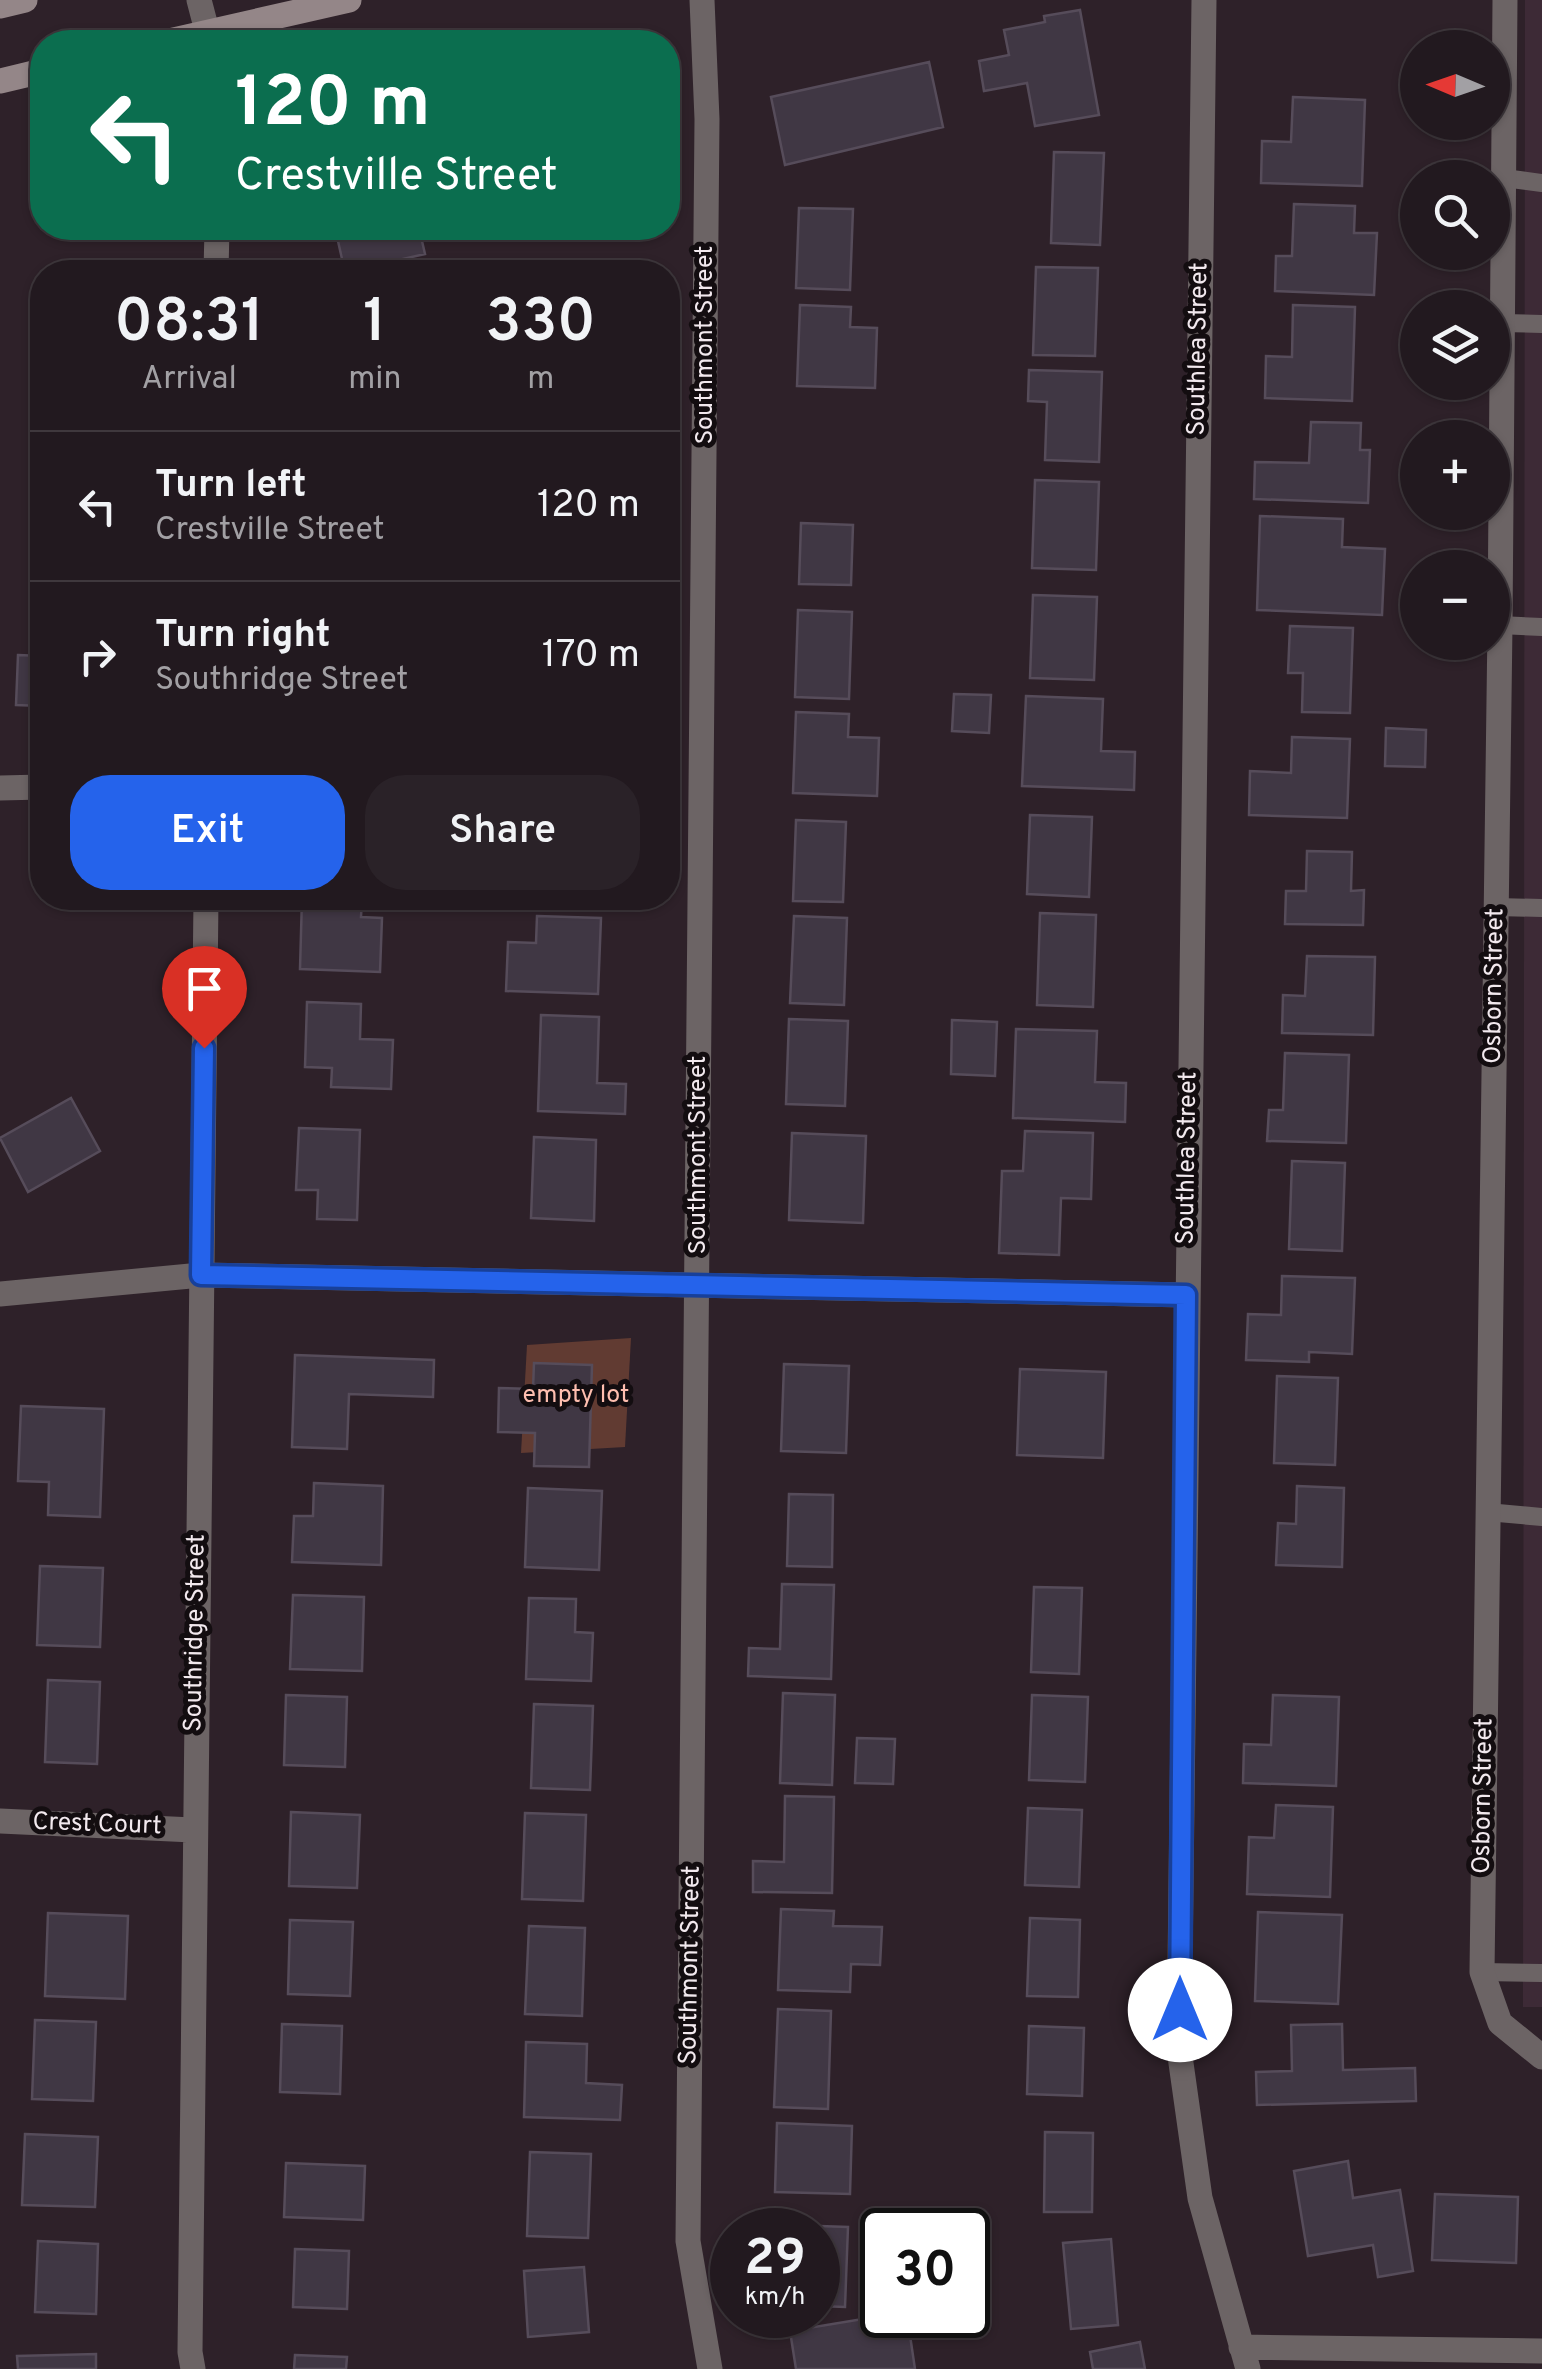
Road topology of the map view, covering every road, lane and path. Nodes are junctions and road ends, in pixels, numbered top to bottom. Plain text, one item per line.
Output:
1 (25, 0) edge
2 (198, 0) edge
3 (349, 0) edge
4 (702, 0) edge
5 (1204, 0) edge
6 (1505, 0) edge
7 (0, 6) edge
8 (207, 30) edge
9 (235, 30) edge
10 (30, 74) edge
11 (0, 81) edge
12 (1504, 160) edge
13 (1510, 179) edge
14 (1542, 183) edge
15 (1510, 323) edge
16 (1542, 324) edge
17 (1502, 400) edge
18 (1501, 550) edge
19 (1510, 626) edge
20 (1542, 627) edge
21 (1500, 660) edge
22 (30, 787) edge
23 (0, 788) edge
24 (1496, 907) junction
25 (1542, 908) edge
26 (206, 910) edge
27 (201, 1275) junction
28 (698, 1286) junction
29 (0, 1294) edge
30 (1186, 1295) junction
31 (1487, 1512) junction
32 (1542, 1517) edge
33 (0, 1822) edge
34 (194, 1830) junction
35 (1482, 1972) junction
36 (1542, 1972) edge
37 (1542, 2057) edge
38 (1542, 2352) edge
39 (1245, 2358) edge
40 (192, 2369) edge
41 (710, 2369) edge

1 - 7 main road
2 - 8 street
3 - 9 main road
4 - 28 street, Southmont Street
5 - 30 street, Southlea Street
6 - 12 street, Osborn Street
10 - 11 main road
13 - 14 lane
15 - 16 lane
17 - 18 street, Osborn Street
19 - 20 lane
21 - 24 street, Osborn Street
22 - 23 street
24 - 25 lane
24 - 31 street, Osborn Street
26 - 27 street, Southridge Street
27 - 28 street
27 - 29 street
27 - 34 street, Southridge Street
28 - 30 street
28 - 41 street, Southmont Street
30 - 39 street, Southlea Street
31 - 32 lane
31 - 35 street, Osborn Street
33 - 34 street, Crest Court
34 - 40 street, Southridge Street
35 - 36 lane
35 - 37 street
38 - 39 street

